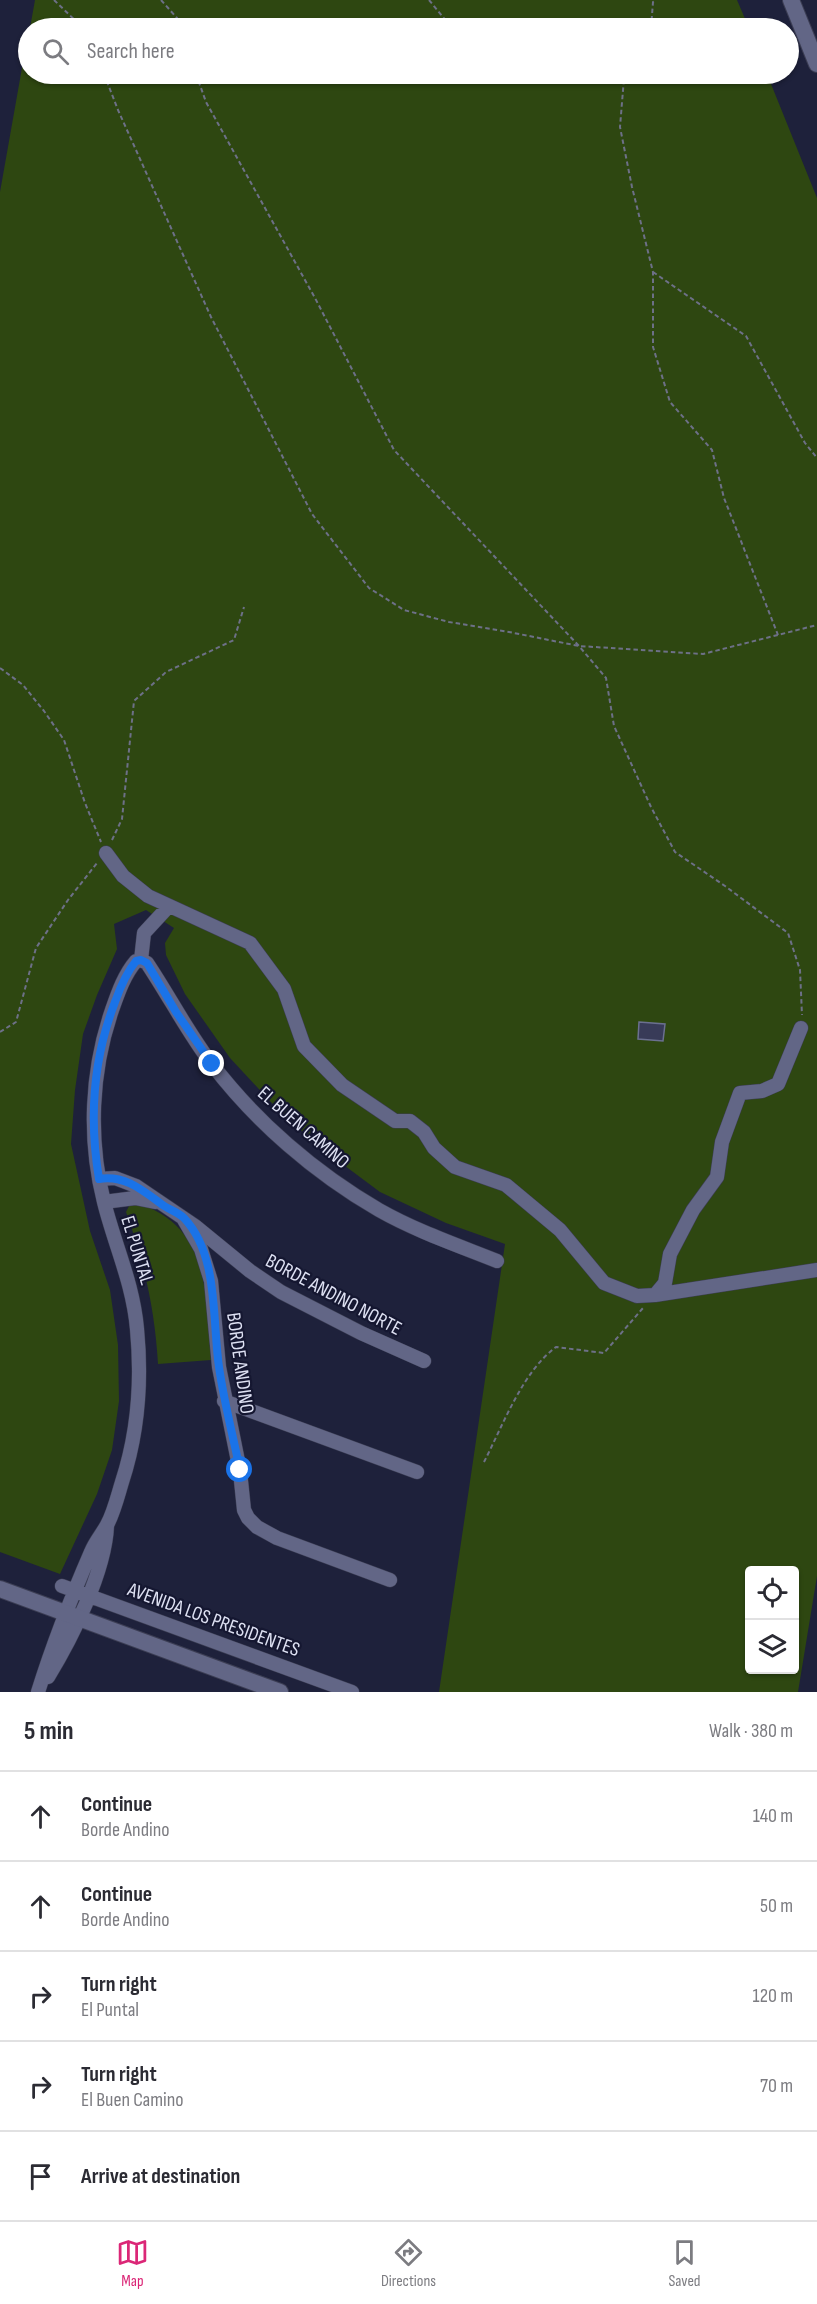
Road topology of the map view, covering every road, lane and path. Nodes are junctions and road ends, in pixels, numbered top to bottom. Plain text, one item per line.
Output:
1 (54, 0) edge
2 (161, 0) edge
3 (429, 0) edge
4 (656, 0) edge
5 (791, 0) edge
6 (73, 18) edge
7 (177, 18) edge
8 (444, 18) edge
9 (652, 18) edge
10 (798, 18) edge
11 (799, 20) edge
12 (817, 64) edge
13 (108, 84) edge
14 (200, 84) edge
15 (624, 84) edge
16 (653, 272) junction
17 (817, 458) edge
18 (244, 606) dead end
19 (817, 625) edge
20 (778, 635) junction
21 (579, 646) junction
22 (0, 668) edge
23 (106, 853) junction
24 (169, 906) junction
25 (141, 960) junction
26 (801, 1028) joint
27 (0, 1032) edge
28 (99, 1179) junction
29 (104, 1202) junction
30 (161, 1204) junction
31 (183, 1218) junction
32 (230, 1255) junction
33 (496, 1261) dead end
34 (208, 1268) junction
35 (817, 1270) edge
36 (655, 1295) junction
37 (424, 1361) dead end
38 (224, 1401) junction
39 (484, 1462) dead end
40 (417, 1472) dead end
41 (107, 1524) junction
42 (390, 1580) dead end
43 (68, 1588) junction
44 (0, 1589) edge
45 (88, 1596) junction
46 (72, 1616) junction
47 (38, 1692) edge
48 (280, 1692) edge
49 (352, 1692) edge

1 - 6 path
2 - 7 path
3 - 8 path
4 - 9 path
5 - 10 street
11 - 12 street
13 - 21 path
14 - 21 path
15 - 16 path
16 - 17 path
16 - 20 path
18 - 23 path
19 - 20 path
20 - 21 path
21 - 26 path
22 - 23 path
23 - 24 street
23 - 27 path
24 - 25 street
24 - 36 street
25 - 28 street, EL PUNTAL
25 - 33 street, EL BUEN CAMINO
26 - 36 street
28 - 29 street, EL PUNTAL
28 - 30 street
29 - 30 street
29 - 41 street, EL PUNTAL
30 - 31 street, BORDE ANDINO NORTE
31 - 32 street, BORDE ANDINO NORTE
31 - 34 street, BORDE ANDINO
32 - 34 street
32 - 37 street, BORDE ANDINO NORTE
34 - 38 street, BORDE ANDINO
35 - 36 street
36 - 39 path
38 - 40 street
38 - 42 street, BORDE ANDINO
41 - 43 street, EL PUNTAL
41 - 45 street, EL PUNTAL
43 - 45 street, AVENIDA LOS PRESIDENTES
43 - 46 street, EL PUNTAL
44 - 46 street
45 - 46 street, EL PUNTAL
45 - 49 street, AVENIDA LOS PRESIDENTES
46 - 47 street, EL PUNTAL
46 - 48 street

